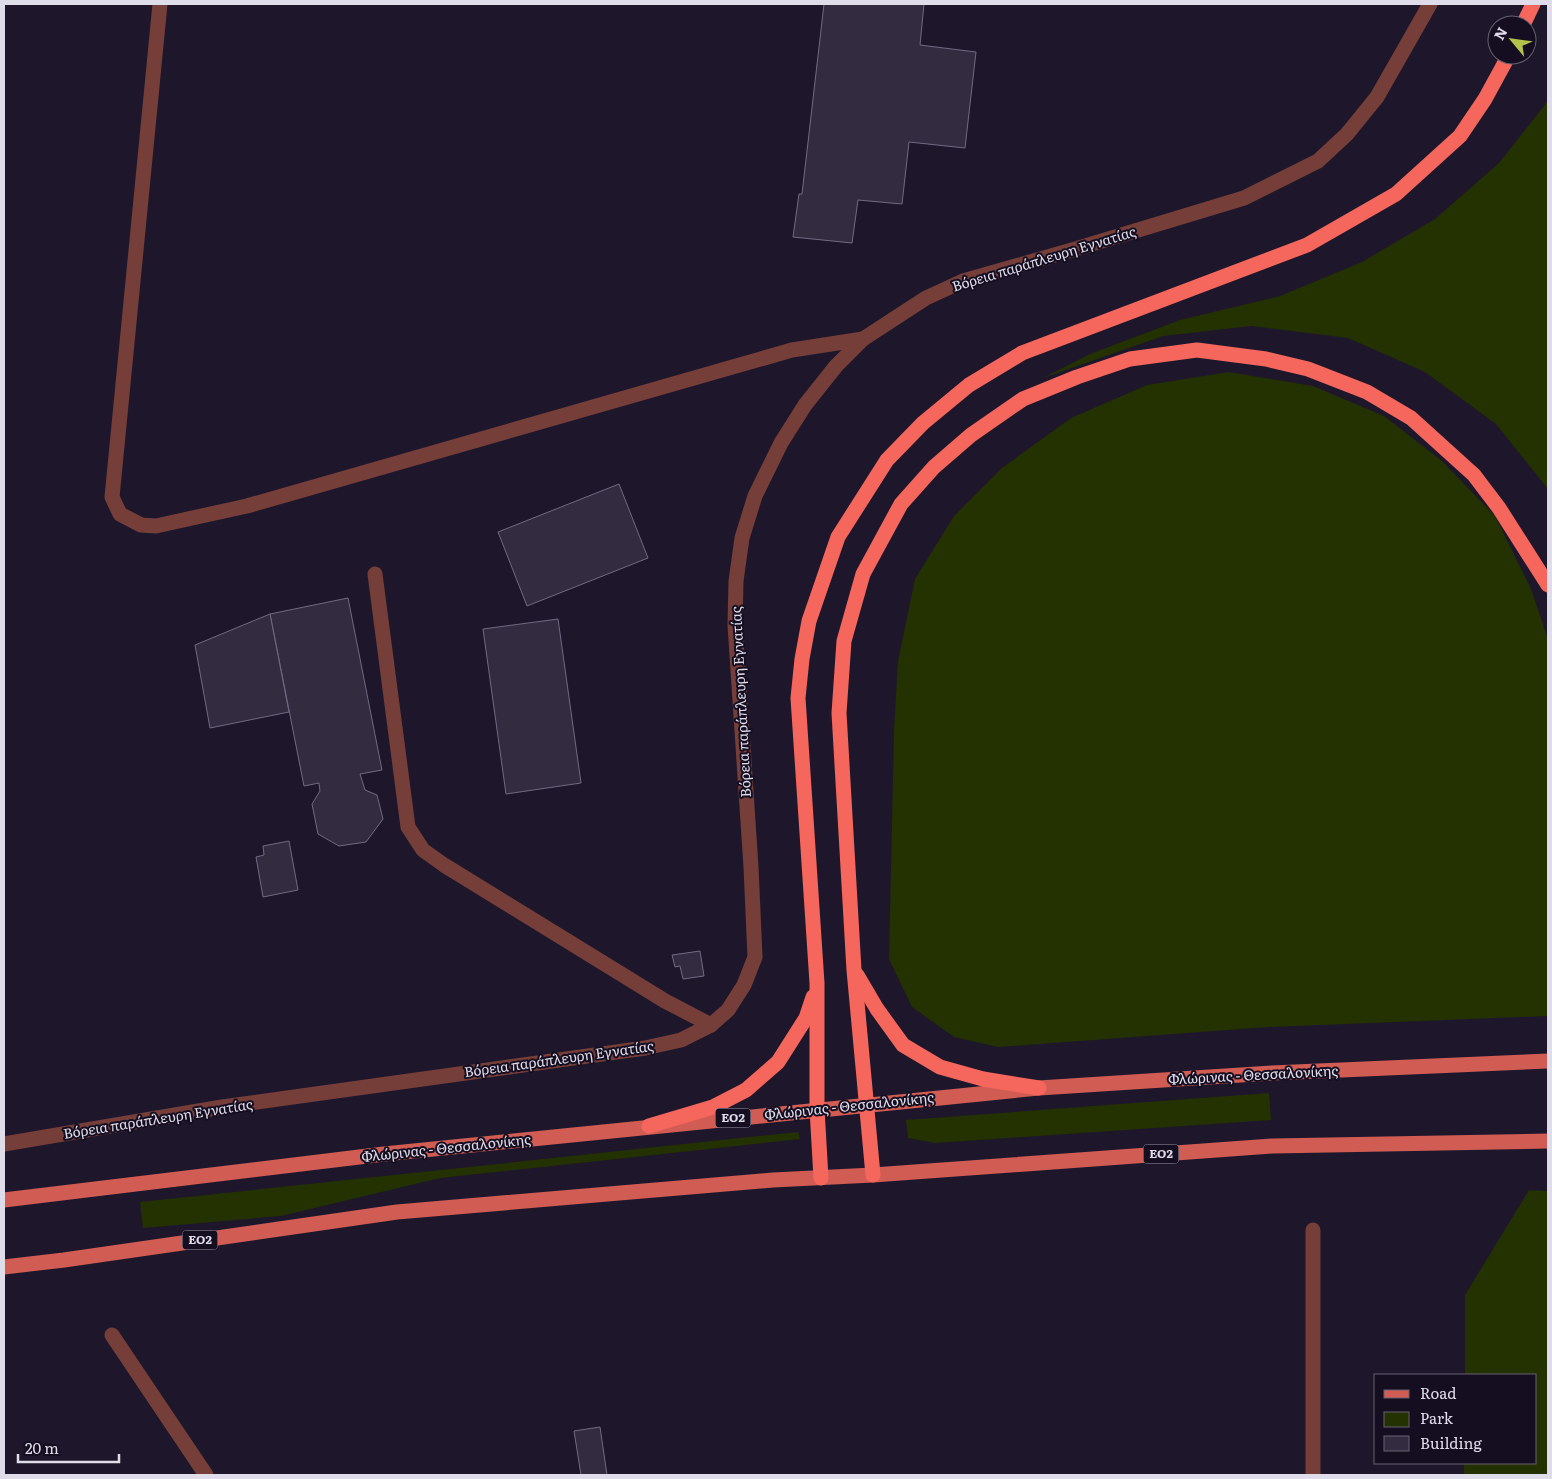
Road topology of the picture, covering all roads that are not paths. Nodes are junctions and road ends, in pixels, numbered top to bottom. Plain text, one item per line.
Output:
1 (160, 4) edge
2 (1430, 4) edge
3 (1503, 65) edge
4 (863, 339) junction
5 (375, 574) dead end
6 (1548, 585) edge
7 (854, 970) junction
8 (817, 983) junction
9 (711, 1025) junction
10 (1548, 1061) edge
11 (1039, 1088) junction
12 (866, 1104) junction
13 (818, 1110) junction
14 (649, 1126) junction
15 (1548, 1141) edge
16 (4, 1144) edge
17 (873, 1175) junction
18 (821, 1178) junction
19 (4, 1200) edge
20 (1313, 1230) dead end
21 (4, 1266) edge
22 (112, 1335) dead end
23 (206, 1475) edge
24 (1313, 1475) edge

1 - 4 street
2 - 4 street, Βόρεια παράπλευρη Εγνατίας
3 - 8 highway
4 - 9 street, Βόρεια παράπλευρη Εγνατίας
5 - 9 street
6 - 7 highway
7 - 11 highway
7 - 12 highway
8 - 13 highway
8 - 14 highway
9 - 16 street, Βόρεια παράπλευρη Εγνατίας
10 - 11 main road, Φλώρινας - Θεσσαλονίκης / ΕΟ2
11 - 12 main road, Φλώρινας - Θεσσαλονίκης / ΕΟ2
12 - 13 main road, Φλώρινας - Θεσσαλονίκης / ΕΟ2
12 - 17 highway
13 - 14 main road, Φλώρινας - Θεσσαλονίκης / ΕΟ2
13 - 18 highway
14 - 19 main road, Φλώρινας - Θεσσαλονίκης / ΕΟ2
15 - 17 main road, ΕΟ2
17 - 18 main road, ΕΟ2
18 - 21 main road, ΕΟ2
20 - 24 street
22 - 23 street

